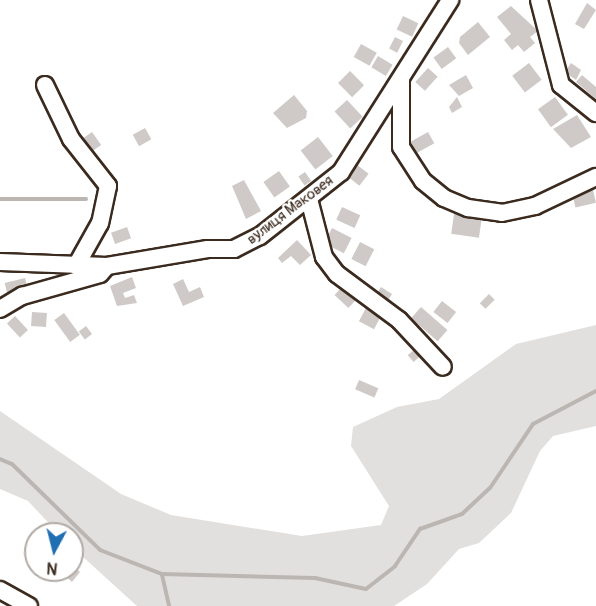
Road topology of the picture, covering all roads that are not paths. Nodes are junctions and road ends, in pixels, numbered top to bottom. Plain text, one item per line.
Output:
1 (450, 0) edge
2 (539, 0) edge
3 (401, 80) junction
4 (45, 85) dead end
5 (596, 113) edge
6 (596, 177) edge
7 (309, 199) junction
8 (0, 261) edge
9 (76, 266) junction
10 (107, 266) junction
11 (0, 309) edge
12 (443, 366) dead end
13 (0, 590) edge
14 (29, 606) edge

1 - 3 street, вулиця Маковея
2 - 5 street
3 - 6 street
3 - 7 street, вулиця Маковея
4 - 9 street
7 - 10 street, вулиця Маковея
7 - 12 street
8 - 9 street, вулиця Маковея
9 - 10 street, вулиця Маковея
10 - 11 street
13 - 14 street

